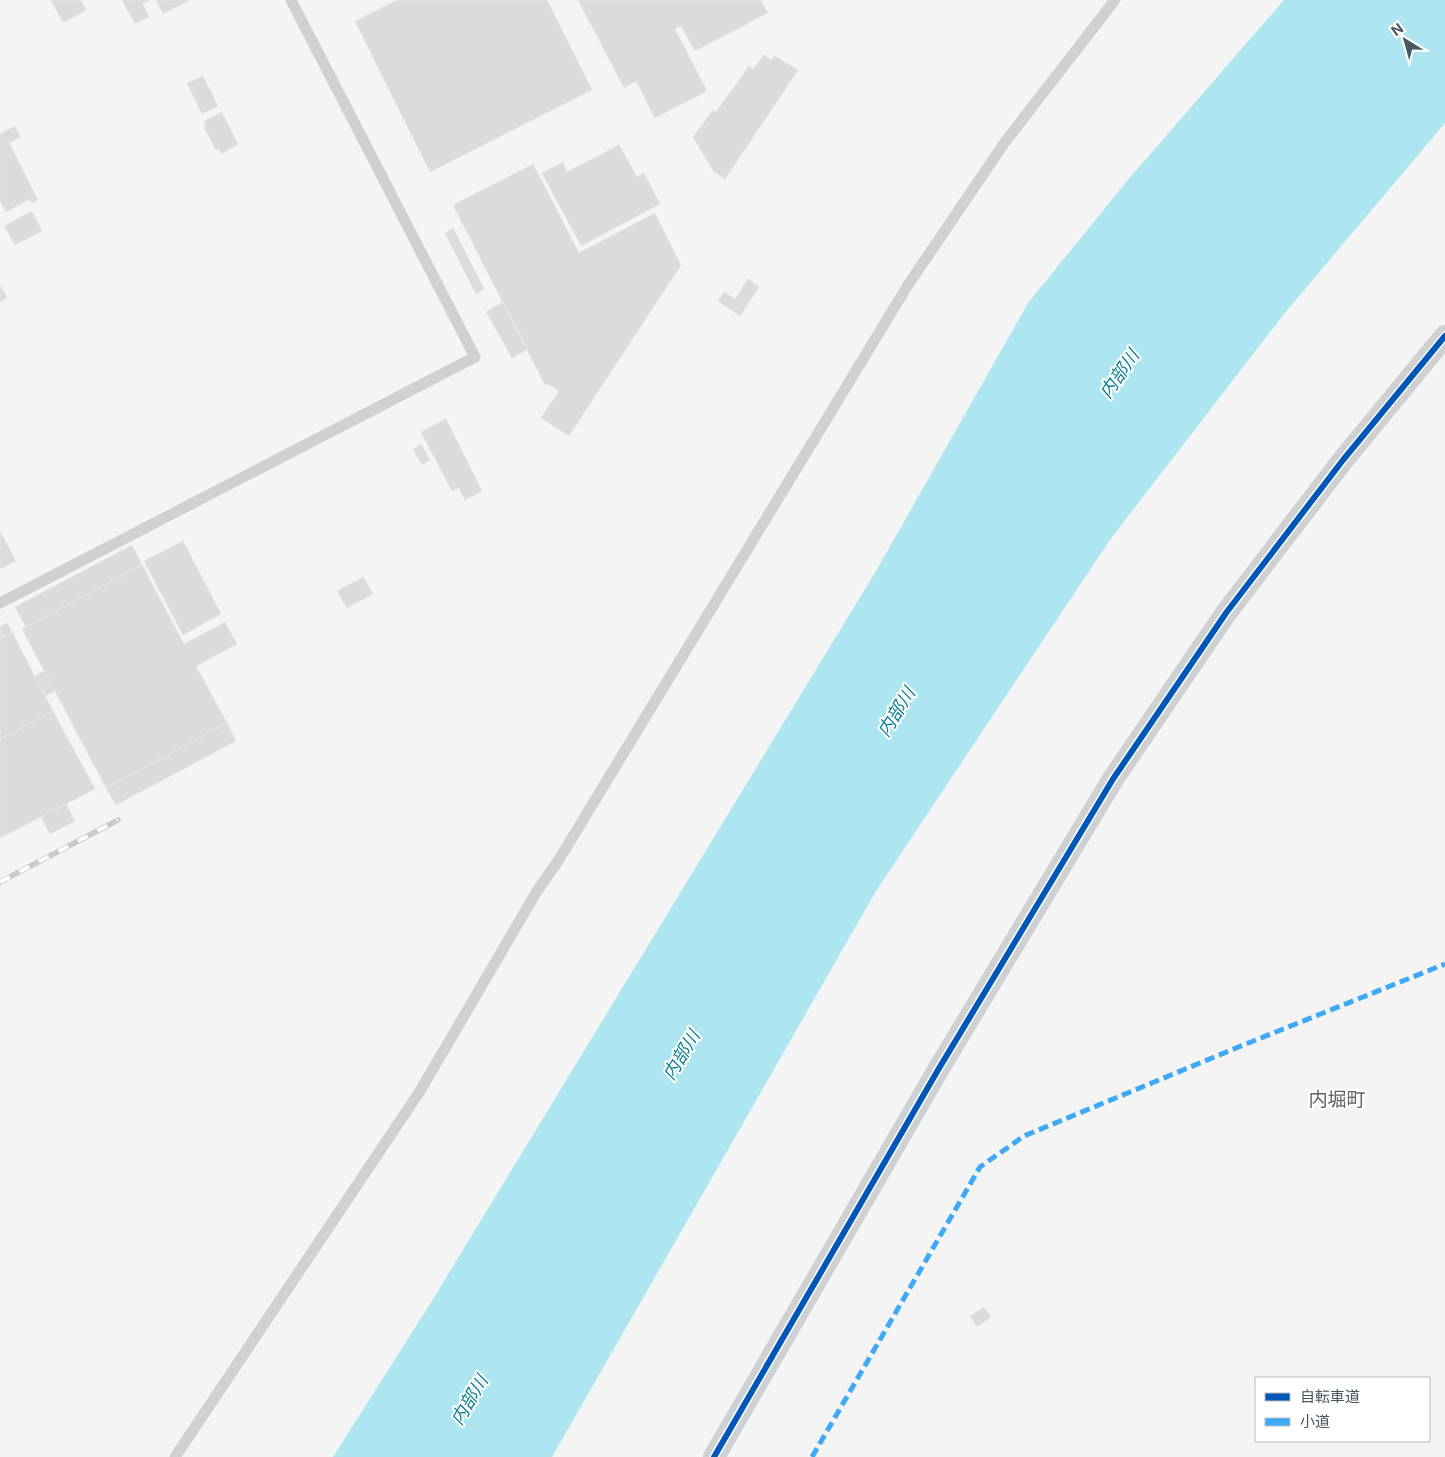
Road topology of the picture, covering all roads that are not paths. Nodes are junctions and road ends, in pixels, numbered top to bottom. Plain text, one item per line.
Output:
1 (291, 0) edge
2 (1115, 0) edge
3 (1445, 336) edge
4 (0, 604) edge
5 (175, 1457) edge
6 (714, 1457) edge

1 - 4 lane
2 - 5 lane
3 - 6 street

